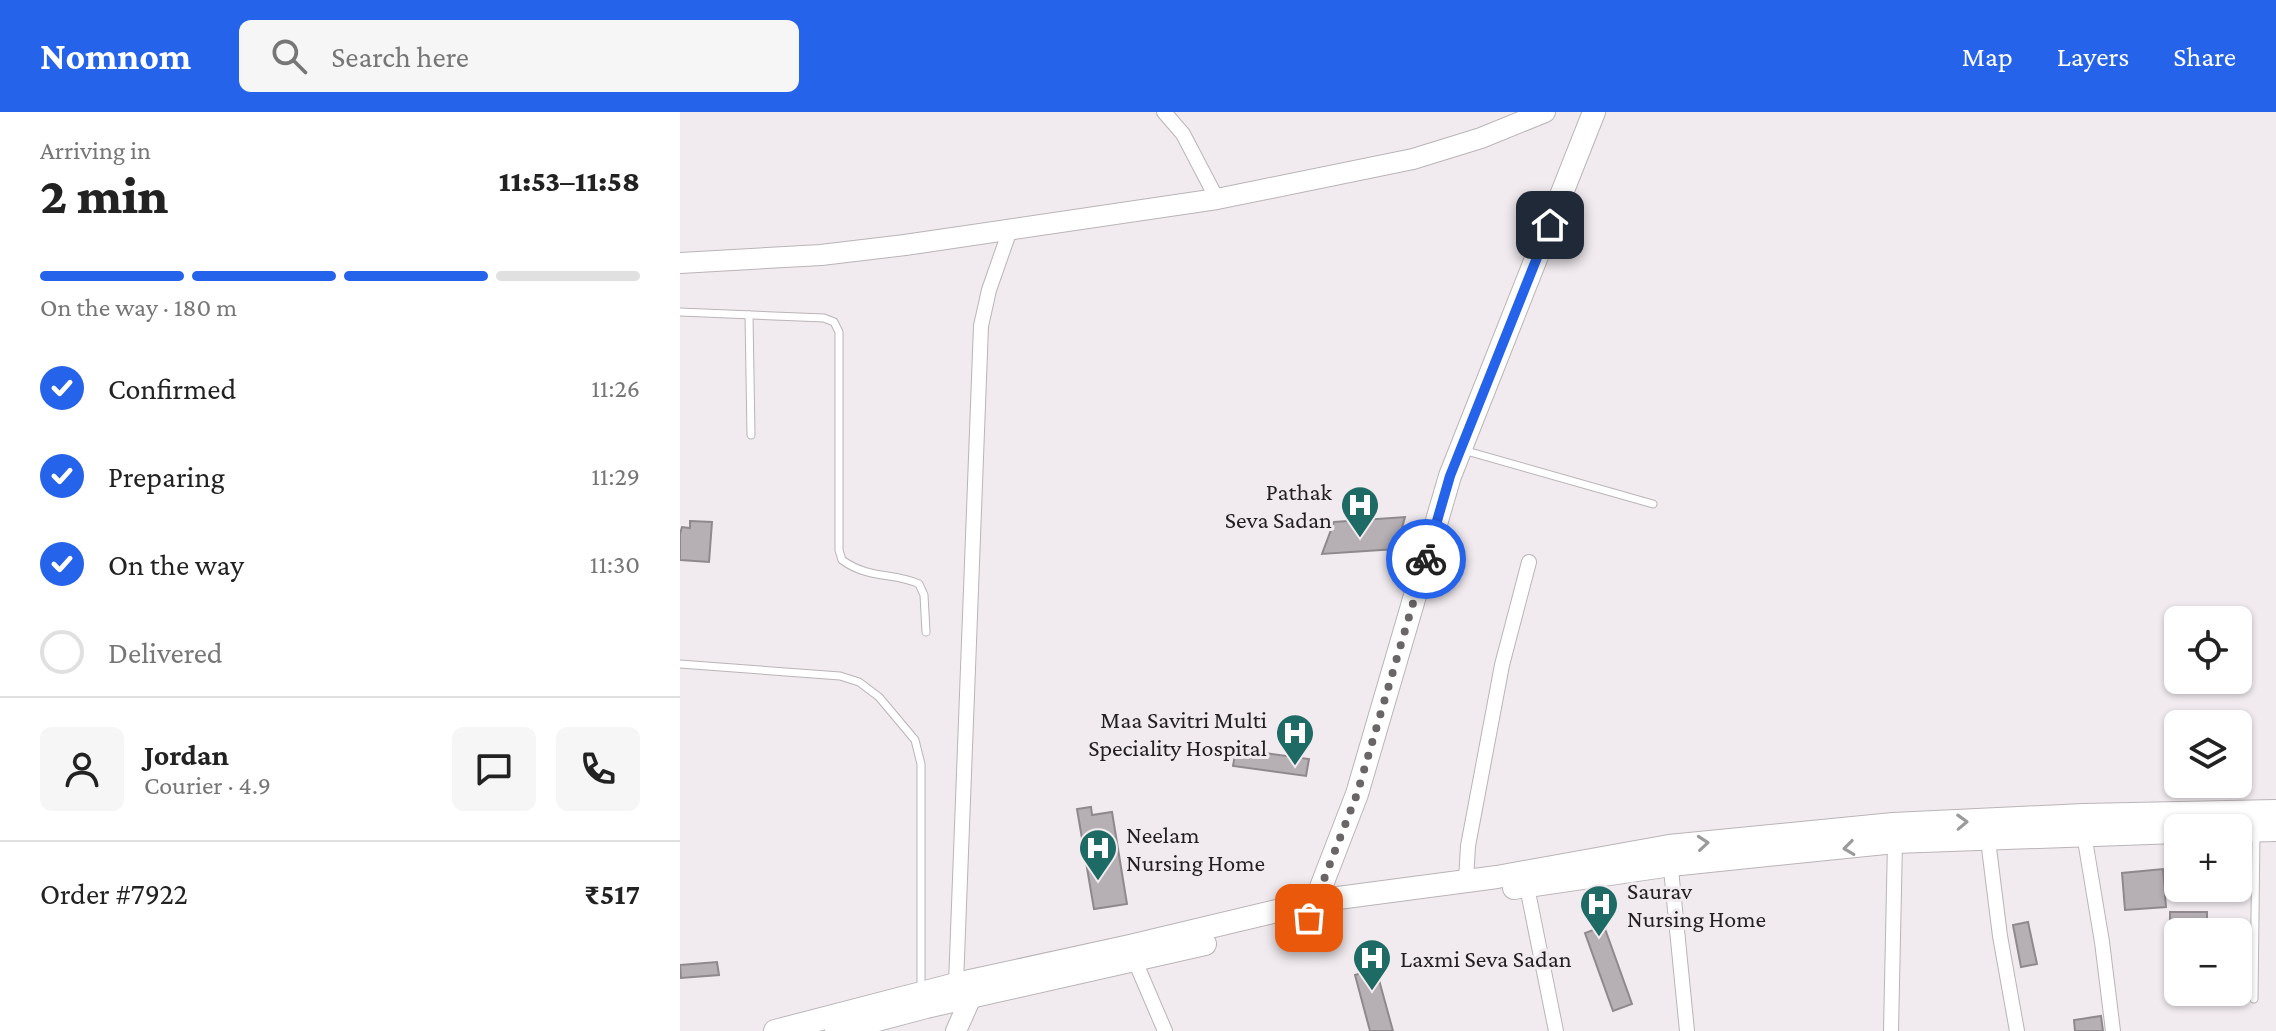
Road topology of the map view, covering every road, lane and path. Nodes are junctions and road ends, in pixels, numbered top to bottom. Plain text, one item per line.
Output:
1 (1545, 112) edge
2 (1594, 112) edge
3 (1170, 115) edge
4 (1217, 199) junction
5 (1010, 230) junction
6 (680, 263) edge
7 (680, 312) edge
8 (749, 315) junction
9 (751, 435) dead end
10 (1461, 450) junction
11 (1653, 504) dead end
12 (1529, 562) dead end
13 (926, 632) dead end
14 (680, 664) edge
15 (2276, 811) edge
16 (2257, 830) edge
17 (2164, 832) edge
18 (2084, 834) junction
19 (1988, 840) junction
20 (1895, 842) junction
21 (1670, 855) junction
22 (1591, 868) junction
23 (1466, 880) junction
24 (1527, 887) junction
25 (1311, 910) junction
26 (1135, 961) junction
27 (968, 987) junction
28 (921, 992) junction
29 (2254, 999) dead end
30 (775, 1031) edge
31 (836, 1031) edge
32 (956, 1031) edge
33 (1165, 1031) edge
34 (1556, 1031) edge
35 (1687, 1031) edge
36 (1891, 1031) edge
37 (2017, 1031) edge
38 (2113, 1031) edge

1 - 4 street
2 - 10 main road
3 - 4 street
4 - 5 street
5 - 6 street
5 - 27 street
7 - 8 lane
8 - 9 lane
8 - 13 lane
10 - 11 lane
10 - 25 main road
12 - 23 street
14 - 28 lane
21 -> 15 main road
16 - 29 lane
17 - 18 main road
18 - 19 main road
18 - 38 street
19 - 20 main road
19 - 37 street
20 -> 21 main road
20 - 36 street
21 - 22 main road
21 - 35 street
22 - 23 main road
22 - 24 main road
23 - 25 main road
24 - 25 main road
24 - 34 street
25 - 26 main road
25 - 27 main road
26 - 27 main road
26 - 33 street
27 - 28 main road
27 - 31 main road
27 - 32 street
28 - 30 main road

